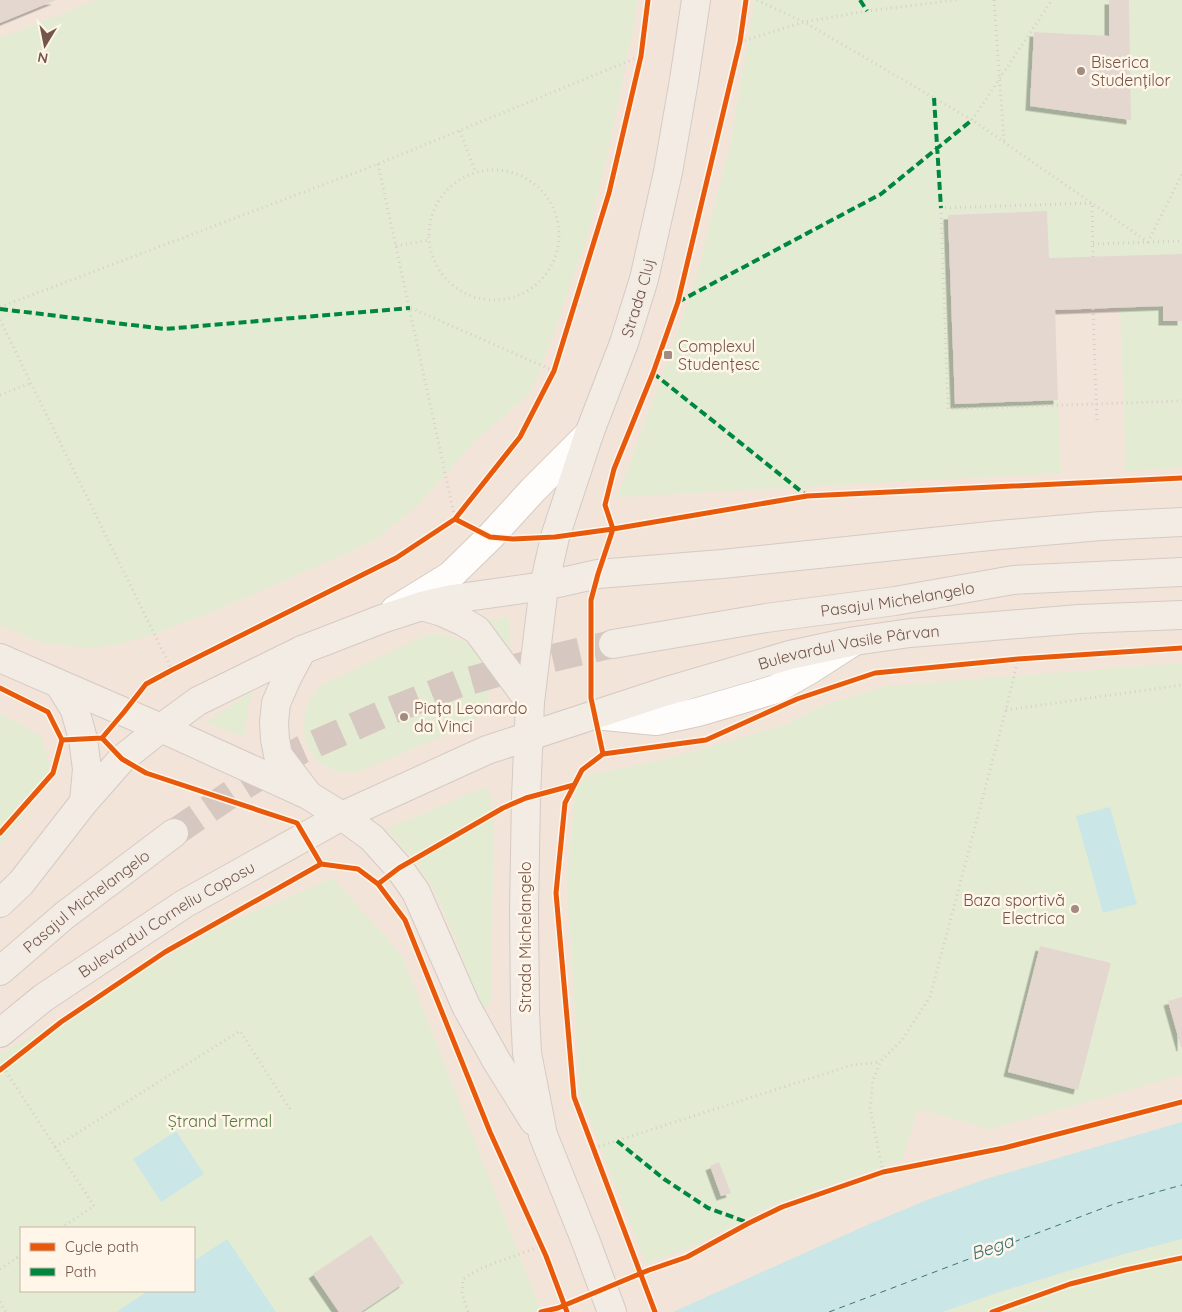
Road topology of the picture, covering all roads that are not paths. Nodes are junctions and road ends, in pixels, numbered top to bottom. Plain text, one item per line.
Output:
1 (696, 0) edge
2 (589, 434) junction
3 (1182, 522) edge
4 (1182, 572) edge
5 (544, 586) junction
6 (422, 606) junction
7 (1182, 615) edge
8 (382, 619) junction
9 (613, 644) tunnel mouth
10 (302, 650) junction
11 (0, 658) edge
12 (59, 684) junction
13 (530, 702) junction
14 (161, 728) junction
15 (528, 737) junction
16 (308, 795) junction
17 (84, 802) junction
18 (342, 816) junction
19 (174, 833) tunnel mouth
20 (0, 903) edge
21 (0, 971) edge
22 (0, 1033) edge
23 (543, 1135) junction
24 (612, 1312) edge

1 - 2 main road, Strada Cluj
2 - 5 main road, Strada Cluj
2 - 8 street
3 - 5 main road
4 - 9 main road, Pasajul Michelangelo
5 - 6 main road
5 - 13 main road
6 - 8 main road
6 - 13 main road
7 - 15 main road, Bulevardul Vasile Pârvan
8 - 10 main road
10 - 14 main road
10 - 16 main road
11 - 12 main road
12 - 14 main road
12 - 17 main road
13 - 15 main road
14 - 16 main road
14 - 17 main road
15 - 18 main road
15 - 23 main road, Strada Michelangelo
16 - 18 main road
17 - 20 main road
18 - 22 main road, Bulevardul Corneliu Coposu
18 - 23 main road, Strada Michelangelo
19 - 21 main road, Pasajul Michelangelo
23 - 24 main road, Strada Michelangelo

